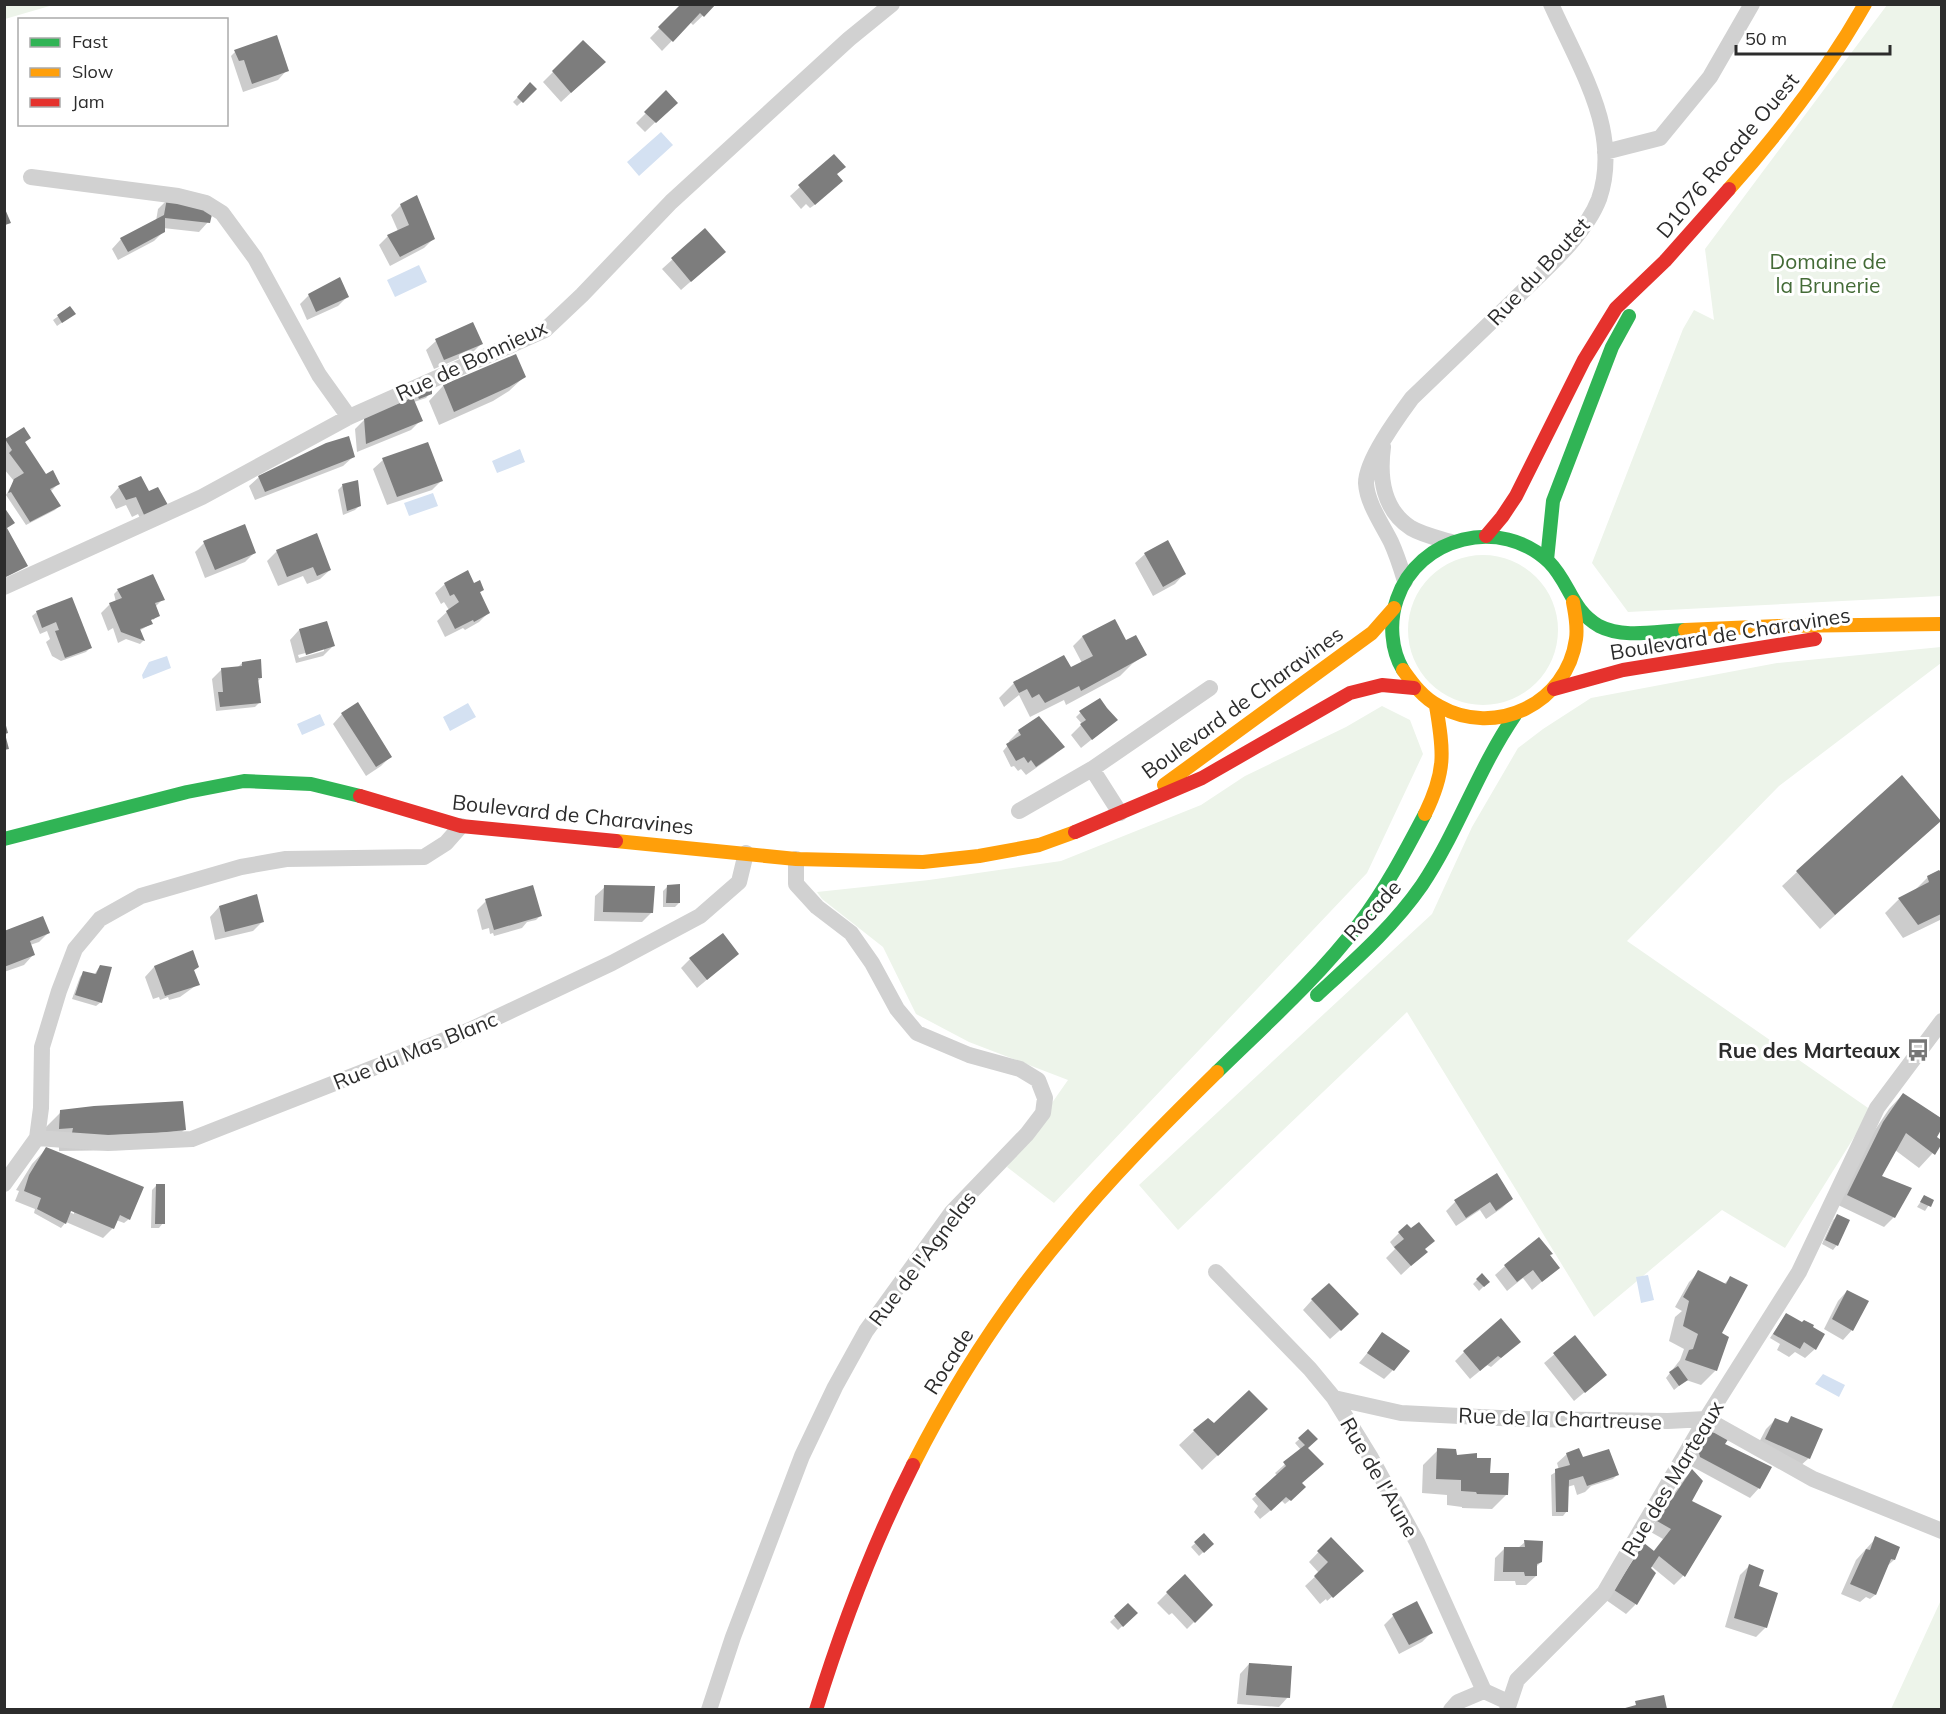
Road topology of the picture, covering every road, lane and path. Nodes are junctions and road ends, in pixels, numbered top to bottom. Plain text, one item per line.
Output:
1 (892, 4) edge
2 (1551, 4) edge
3 (1752, 4) edge
4 (1865, 4) edge
5 (1605, 152) junction
6 (31, 177) dead end
7 (1658, 270) junction
8 (349, 417) junction
9 (1384, 439) junction
10 (1486, 536) junction
11 (1451, 542) junction
12 (1547, 560) junction
13 (1405, 581) junction
14 (4, 587) edge
15 (1573, 602) junction
16 (1394, 608) junction
17 (1915, 624) junction
18 (1941, 624) edge
19 (1210, 688) dead end
20 (1414, 688) junction
21 (1554, 689) junction
22 (1436, 706) junction
23 (1515, 715) junction
24 (1092, 769) junction
25 (1139, 804) junction
26 (1019, 811) dead end
27 (1120, 813) junction
28 (461, 826) junction
29 (4, 839) edge
30 (746, 853) junction
31 (796, 859) junction
32 (1941, 1021) edge
33 (1203, 1088) junction
34 (37, 1138) junction
35 (4, 1184) edge
36 (1216, 1272) dead end
37 (1334, 1398) junction
38 (1706, 1419) junction
39 (1941, 1531) edge
40 (1484, 1691) junction
41 (1507, 1706) edge
42 (709, 1710) edge
43 (816, 1710) edge
44 (1451, 1710) edge

1 - 8 street, Rue de Bonnieux
2 - 5 street, Rue du Boutet
3 - 5 street
4 - 7 main road, D1076 Rocade Ouest
5 - 9 street, Rue du Boutet
6 - 8 street
7 - 10 main road, D1076 Rocade Ouest
7 - 12 main road, D1076 Rocade Ouest
8 - 14 street, Rue de Bonnieux
9 - 11 street, Rue du Boutet
9 - 13 street, Rue du Boutet
10 - 11 main road, Boulevard de Charavines
10 - 12 main road, Boulevard de Charavines
11 - 13 main road, Boulevard de Charavines
12 - 15 main road, Boulevard de Charavines
13 - 16 main road, Boulevard de Charavines
15 - 17 main road, Boulevard de Charavines
15 - 21 main road, Boulevard de Charavines
16 - 20 main road, Boulevard de Charavines
16 - 25 main road, Boulevard de Charavines
17 - 18 main road, Boulevard de Charavines
17 - 21 main road, Boulevard de Charavines
19 - 24 street
20 - 22 main road, Boulevard de Charavines
20 - 25 main road, Boulevard de Charavines
21 - 23 main road, Boulevard de Charavines
22 - 23 main road, Boulevard de Charavines
22 - 33 main road, Rocade
23 - 33 main road, Rocade
24 - 26 street
24 - 27 street
25 - 27 main road, Boulevard de Charavines
27 - 31 main road, Boulevard de Charavines
28 - 29 main road, Boulevard de Charavines
28 - 30 main road, Boulevard de Charavines
28 - 34 street
30 - 31 main road, Boulevard de Charavines
30 - 34 street, Rue du Mas Blanc
31 - 42 street, Rue de l'Agnelas
32 - 38 street, Rue des Marteaux
33 - 43 main road, Rocade
34 - 35 street
36 - 37 street, Rue de l'Aune
37 - 38 street, Rue de la Chartreuse
37 - 40 street, Rue de l'Aune
38 - 39 street
38 - 41 street, Rue des Marteaux
40 - 41 street
40 - 44 street

